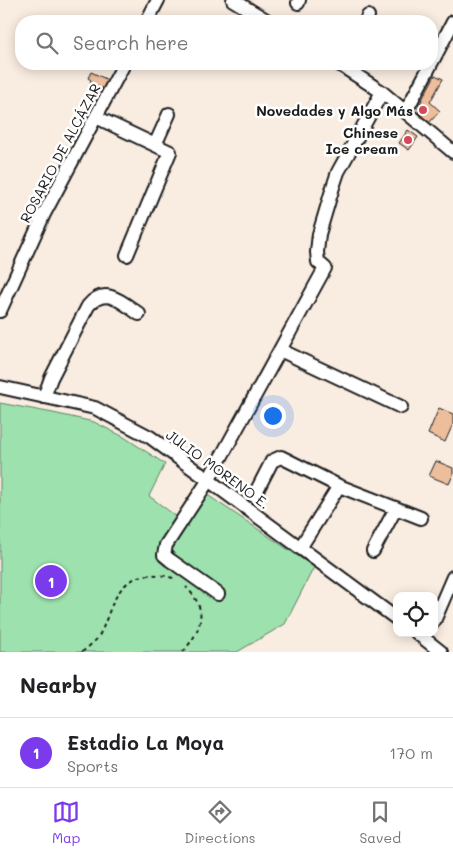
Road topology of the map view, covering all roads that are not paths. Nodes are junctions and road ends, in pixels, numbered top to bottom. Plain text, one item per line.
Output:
1 (158, 0) edge
2 (233, 0) edge
3 (150, 15) edge
4 (258, 15) edge
5 (453, 22) edge
6 (438, 50) edge
7 (121, 70) edge
8 (350, 70) edge
9 (427, 70) edge
10 (382, 92) junction
11 (406, 112) junction
12 (169, 114) dead end
13 (96, 117) junction
14 (155, 145) junction
15 (453, 152) edge
16 (127, 255) dead end
17 (0, 311) edge
18 (139, 314) dead end
19 (280, 350) junction
20 (0, 387) edge
21 (44, 397) junction
22 (401, 407) dead end
23 (208, 480) junction
24 (339, 486) junction
25 (254, 496) dead end
26 (396, 508) junction
27 (421, 518) dead end
28 (300, 548) junction
29 (373, 551) dead end
30 (453, 576) edge
31 (218, 594) dead end
32 (438, 612) edge
33 (393, 616) edge
34 (425, 637) edge
35 (441, 652) edge

1 - 3 street
2 - 4 street
5 - 6 street
7 - 13 street, ROSARIO DE ALCÁZAR
8 - 10 street
9 - 11 street
10 - 11 street
10 - 19 street
11 - 15 street
12 - 14 street
13 - 14 street
13 - 17 street, ROSARIO DE ALCÁZAR
14 - 16 street
18 - 21 street
19 - 22 street
19 - 23 street
20 - 21 street, JULIO MORENO E.
21 - 23 street, JULIO MORENO E.
23 - 28 street, JULIO MORENO E.
23 - 31 street
24 - 25 street
24 - 26 street
24 - 28 street
26 - 27 street
26 - 29 street
28 - 33 street, JULIO MORENO E.
30 - 32 street
34 - 35 street

